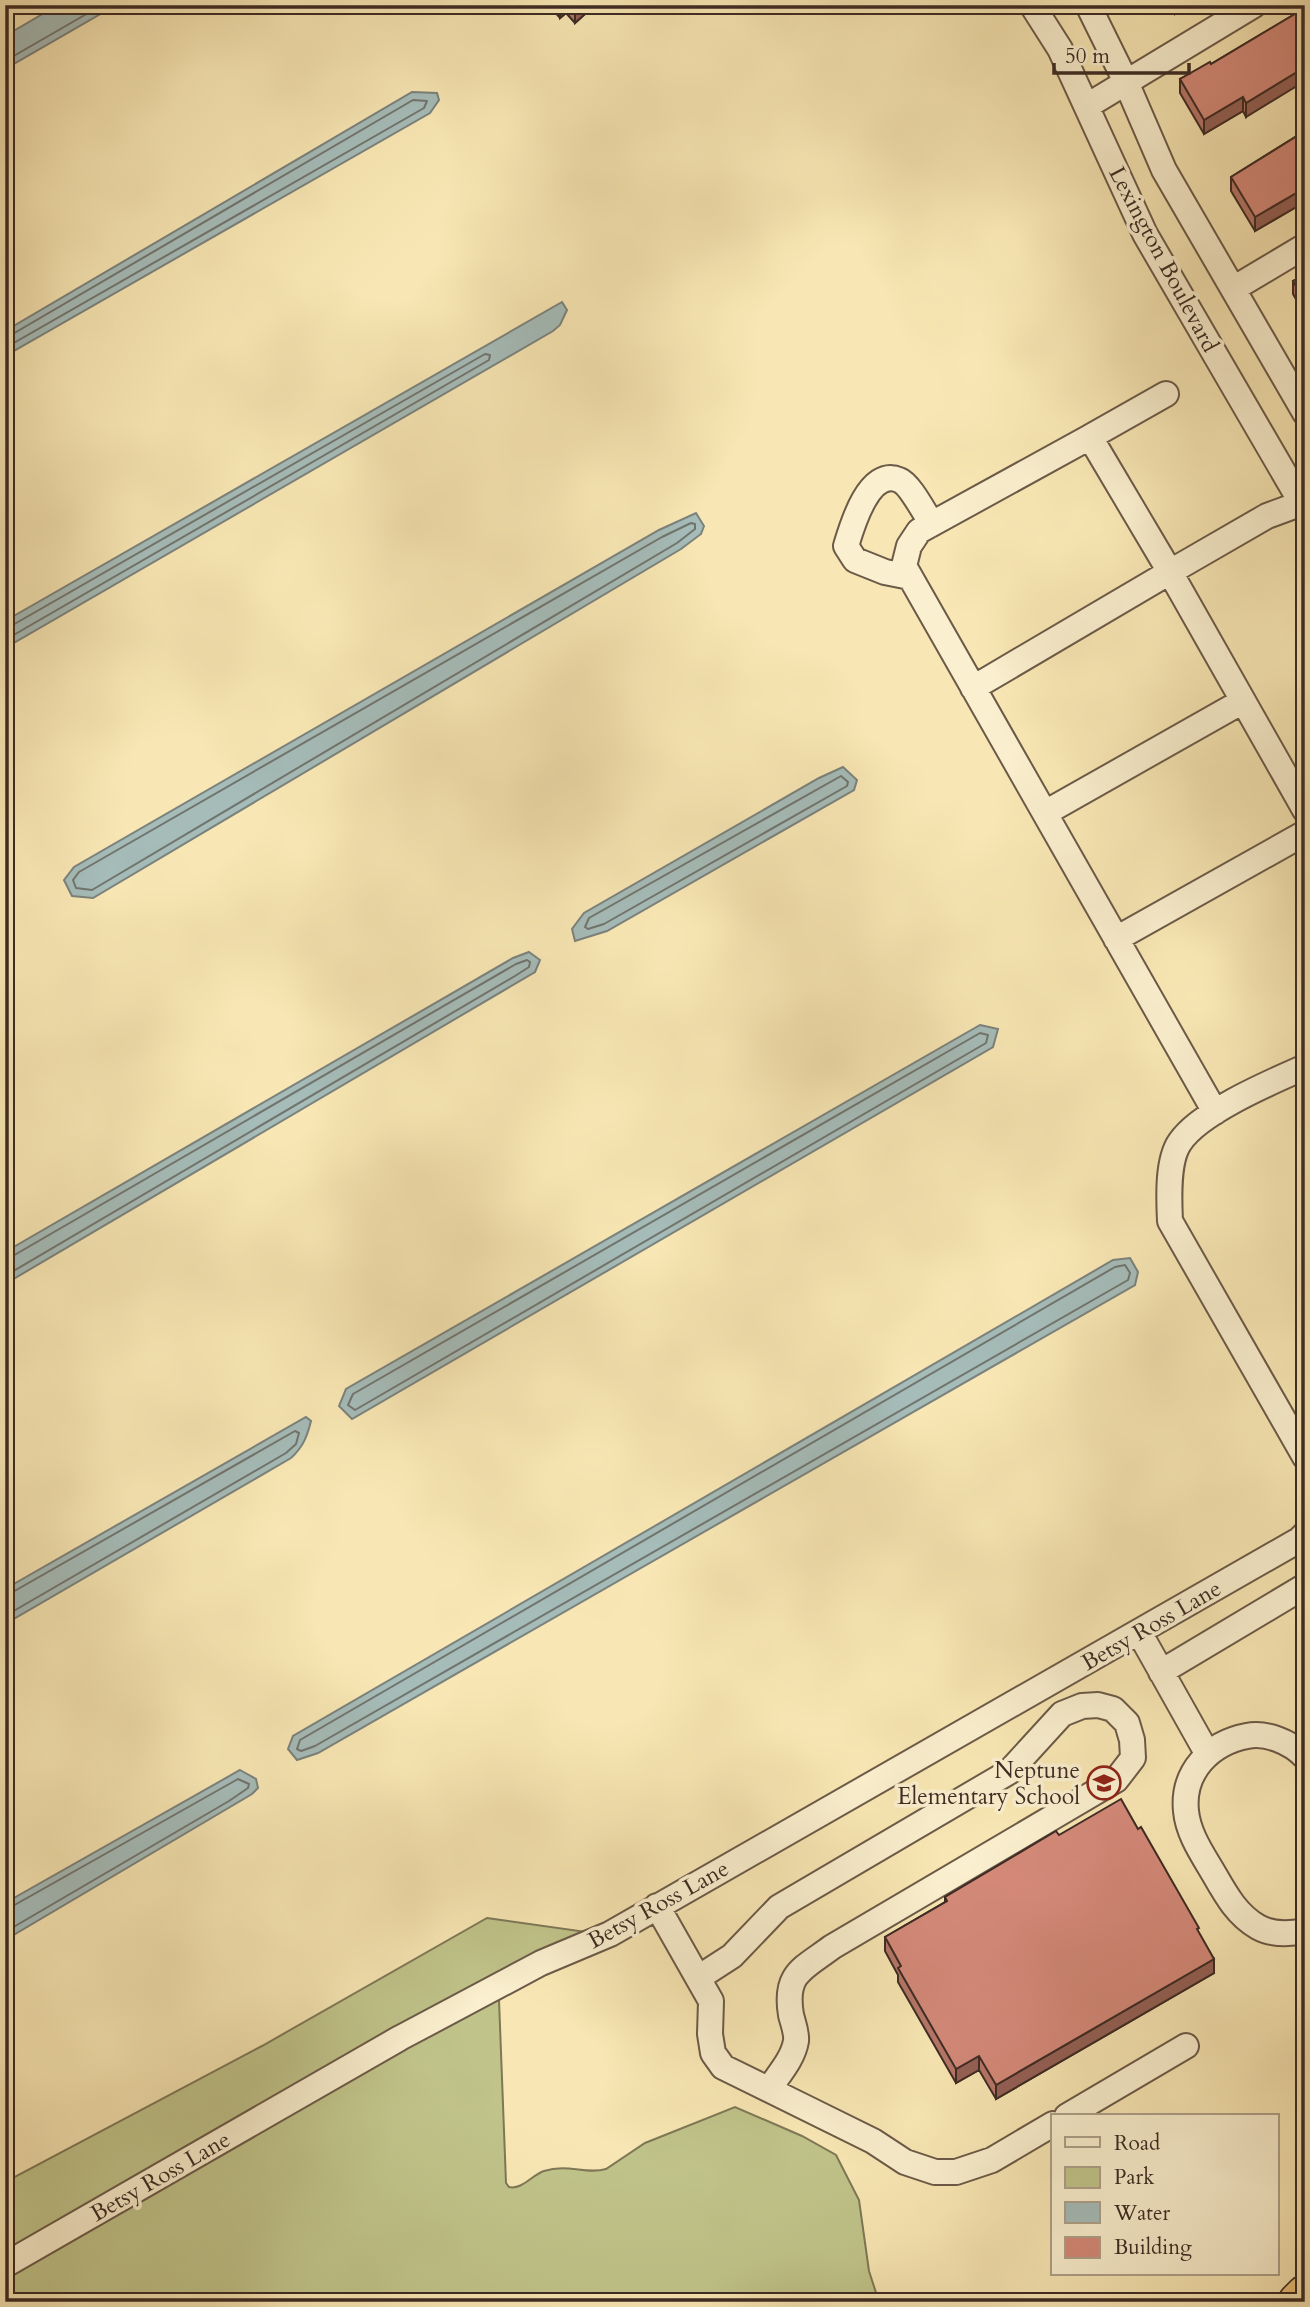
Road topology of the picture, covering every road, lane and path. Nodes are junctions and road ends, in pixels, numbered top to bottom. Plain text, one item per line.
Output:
1 (1032, 5) edge
2 (1088, 5) edge
3 (1254, 5) edge
4 (1126, 82) junction
5 (1087, 106) junction
6 (1305, 246) edge
7 (1233, 289) junction
8 (1166, 394) dead end
9 (1305, 414) edge
10 (1090, 437) junction
11 (1304, 505) edge
12 (932, 524) junction
13 (1170, 572) junction
14 (910, 577) junction
15 (973, 688) junction
16 (1243, 701) junction
17 (1305, 810) edge
18 (1045, 813) junction
19 (1305, 833) edge
20 (1116, 939) junction
21 (1305, 1067) edge
22 (1215, 1112) junction
23 (1305, 1457) edge
24 (1305, 1534) edge
25 (1305, 1586) edge
26 (1139, 1632) junction
27 (1161, 1672) junction
28 (1207, 1753) junction
29 (1305, 1757) edge
30 (657, 1906) junction
31 (1305, 1931) edge
32 (698, 1979) junction
33 (1186, 2046) dead end
34 (769, 2089) junction
35 (1070, 2114) edge
36 (1051, 2125) edge
37 (5, 2265) edge
38 (1305, 2294) edge
39 (1297, 2302) edge

1 - 5 street, Lexington Boulevard
2 - 4 street, Lexington Boulevard
3 - 4 street
4 - 5 street
4 - 7 street, Lexington Boulevard
5 - 11 street, Lexington Boulevard
6 - 7 street
7 - 9 street, Lexington Boulevard
8 - 10 street
10 - 12 street
10 - 13 street
11 - 13 street
12 - 14 street
12 - 14 street
13 - 15 street
13 - 16 street
14 - 15 street
15 - 18 street
16 - 17 street
16 - 18 street
18 - 20 street
19 - 20 street
20 - 22 street
21 - 22 street
22 - 23 street
24 - 26 street, Betsy Ross Lane
25 - 27 street
26 - 27 street
26 - 30 street, Betsy Ross Lane
27 - 28 street
28 - 29 street
28 - 31 street
30 - 32 street
30 - 37 street, Betsy Ross Lane
32 - 34 street
32 - 34 street
33 - 35 street
34 - 36 street
38 - 39 highway

